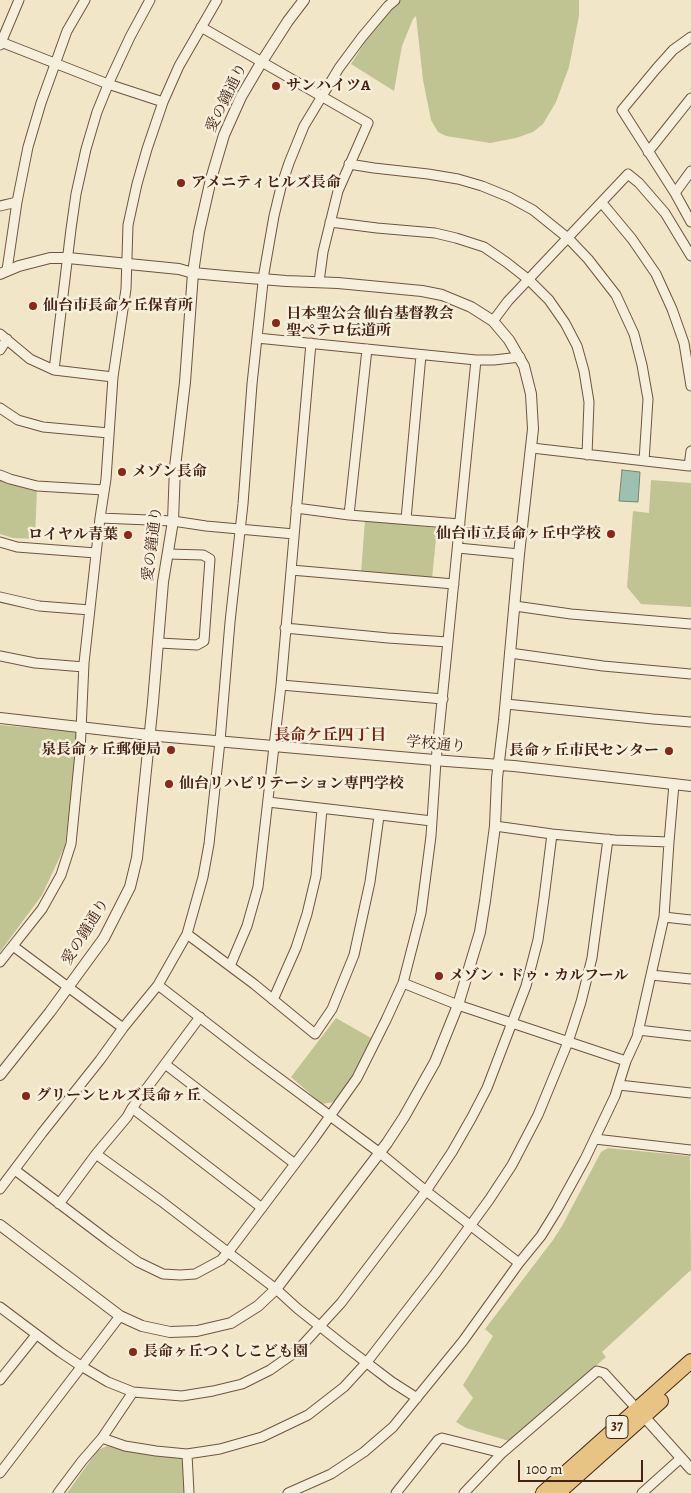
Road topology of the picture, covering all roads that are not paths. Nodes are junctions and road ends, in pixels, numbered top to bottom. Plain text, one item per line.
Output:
1 (19, 0) edge
2 (85, 0) edge
3 (150, 0) edge
4 (217, 0) edge
5 (304, 0) edge
6 (395, 0) edge
7 (201, 26) junction
8 (691, 37) edge
9 (1, 43) edge
10 (262, 61) junction
11 (55, 63) junction
12 (108, 84) junction
13 (322, 96) junction
14 (691, 98) edge
15 (163, 102) junction
16 (648, 152) junction
17 (349, 164) junction
18 (691, 171) edge
19 (675, 193) junction
20 (17, 202) junction
21 (602, 203) junction
22 (0, 206) edge
23 (330, 222) junction
24 (691, 222) edge
25 (568, 238) junction
26 (691, 256) edge
27 (68, 258) junction
28 (127, 265) junction
29 (4, 272) edge
30 (193, 273) junction
31 (263, 279) junction
32 (529, 280) junction
33 (320, 282) junction
34 (493, 321) junction
35 (4, 337) edge
36 (257, 338) junction
37 (311, 344) junction
38 (367, 349) junction
39 (0, 350) edge
40 (422, 355) junction
41 (520, 358) junction
42 (476, 360) junction
43 (54, 370) junction
44 (113, 377) junction
45 (691, 386) edge
46 (0, 408) edge
47 (108, 433) junction
48 (532, 448) junction
49 (691, 451) edge
50 (587, 455) junction
51 (644, 460) junction
52 (0, 475) edge
53 (104, 490) junction
54 (296, 508) junction
55 (350, 515) junction
56 (100, 518) junction
57 (406, 519) junction
58 (173, 521) junction
59 (460, 524) junction
60 (240, 529) junction
61 (294, 534) junction
62 (0, 542) edge
63 (458, 548) junction
64 (96, 553) junction
65 (168, 554) junction
66 (519, 554) junction
67 (291, 570) junction
68 (454, 584) junction
69 (0, 597) edge
70 (515, 606) junction
71 (90, 610) junction
72 (691, 624) edge
73 (285, 628) junction
74 (448, 642) junction
75 (158, 643) junction
76 (510, 653) junction
77 (0, 656) edge
78 (84, 667) junction
79 (691, 674) edge
80 (281, 685) junction
81 (443, 699) junction
82 (506, 704) junction
83 (0, 718) edge
84 (691, 722) edge
85 (82, 727) junction
86 (150, 735) junction
87 (220, 741) junction
88 (274, 746) junction
89 (436, 760) junction
90 (499, 765) junction
91 (674, 784) junction
92 (691, 786) edge
93 (268, 802) junction
94 (322, 809) junction
95 (379, 816) junction
96 (432, 821) junction
97 (495, 826) junction
98 (552, 834) junction
99 (608, 839) junction
100 (669, 842) junction
101 (664, 918) junction
102 (691, 920) edge
103 (187, 934) junction
104 (13, 946) junction
105 (0, 962) edge
106 (230, 966) junction
107 (651, 975) junction
108 (691, 979) edge
109 (402, 983) junction
110 (158, 985) junction
111 (69, 987) junction
112 (273, 1000) junction
113 (458, 1005) junction
114 (200, 1017) junction
115 (512, 1023) junction
116 (123, 1028) junction
117 (638, 1030) junction
118 (691, 1036) edge
119 (568, 1042) junction
120 (626, 1061) junction
121 (165, 1064) junction
122 (0, 1075) edge
123 (619, 1085) junction
124 (691, 1093) edge
125 (132, 1108) junction
126 (330, 1116) junction
127 (595, 1139) junction
128 (691, 1150) edge
129 (380, 1153) junction
130 (96, 1154) junction
131 (295, 1164) junction
132 (15, 1170) junction
133 (0, 1189) edge
134 (426, 1191) junction
135 (59, 1204) junction
136 (262, 1208) junction
137 (0, 1225) edge
138 (471, 1225) junction
139 (228, 1253) junction
140 (519, 1263) junction
141 (276, 1289) junction
142 (0, 1307) edge
143 (120, 1316) junction
144 (321, 1327) junction
145 (36, 1335) junction
146 (691, 1361) edge
147 (367, 1362) junction
148 (81, 1366) junction
149 (691, 1374) edge
150 (0, 1380) edge
151 (133, 1392) junction
152 (417, 1398) junction
153 (640, 1413) junction
154 (102, 1438) junction
155 (502, 1452) junction
156 (187, 1454) junction
157 (681, 1458) junction
158 (691, 1469) edge
159 (0, 1473) edge
160 (58, 1493) edge
161 (189, 1493) edge
162 (288, 1493) edge
163 (396, 1493) edge
164 (464, 1493) edge
165 (543, 1493) edge
166 (558, 1493) edge
167 (642, 1493) edge

1 - 9 street
2 - 11 street
3 - 12 street
4 - 7 street
5 - 10 street, 愛の鐘通り
6 - 13 street
7 - 10 street
7 - 15 street
8 - 16 street
9 - 11 street
10 - 13 street
10 - 30 street, 愛の鐘通り
11 - 12 street
11 - 20 street
12 - 15 street
12 - 27 street
13 - 17 street
13 - 31 street
14 - 16 street
15 - 28 street
16 - 19 street
17 - 23 street
17 - 25 street
18 - 19 street
19 - 24 street
20 - 22 street
20 - 29 street
21 - 25 street
21 - 26 street
21 - 45 street
23 - 32 street
23 - 33 street
25 - 32 street
25 - 51 street
27 - 28 street
27 - 29 street
27 - 43 street
28 - 30 street
28 - 44 street
30 - 31 street
30 - 58 street, 愛の鐘通り
31 - 33 street
31 - 36 street
32 - 34 street
32 - 50 street
33 - 34 street
34 - 41 street
35 - 39 street
35 - 43 street
36 - 37 street
36 - 60 street
37 - 38 street
37 - 54 street
38 - 40 street
38 - 55 street
40 - 42 street
40 - 57 street
41 - 42 street
41 - 48 street
42 - 59 street
43 - 44 street
44 - 47 street
46 - 47 street
47 - 53 street
48 - 50 street
48 - 66 street
49 - 51 street
50 - 51 street
52 - 53 street
53 - 56 street
54 - 55 street
54 - 61 street
55 - 57 street
56 - 58 street
56 - 64 street
57 - 59 street
58 - 60 street
58 - 65 street, 愛の鐘通り
59 - 63 street
60 - 61 street
60 - 87 street
61 - 67 street
62 - 64 street
63 - 66 street
63 - 68 street
64 - 71 street
65 - 75 street, 愛の鐘通り
65 - 75 street
66 - 70 street
67 - 68 street
67 - 73 street
68 - 74 street
69 - 71 street
70 - 72 street
70 - 76 street
71 - 78 street
73 - 74 street
73 - 80 street
74 - 81 street
75 - 86 street, 愛の鐘通り
76 - 79 street
76 - 82 street
77 - 78 street
78 - 85 street
80 - 81 street
80 - 88 street
81 - 89 street
82 - 84 street
82 - 90 street
83 - 85 street, 学校通り
85 - 86 street, 学校通り
85 - 104 street
86 - 87 street, 学校通り
86 - 111 street, 愛の鐘通り
87 - 88 street, 学校通り
87 - 103 street
88 - 89 street, 学校通り
88 - 93 street
89 - 90 street, 学校通り
89 - 96 street
90 - 91 street, 学校通り
90 - 97 street
91 - 92 street, 学校通り
91 - 100 street
93 - 94 street
93 - 106 street
94 - 95 street
94 - 112 street
95 - 96 street
95 - 112 street
96 - 109 street
97 - 98 street
97 - 113 street
98 - 99 street
98 - 115 street
99 - 100 street
99 - 119 street
100 - 101 street
101 - 102 street
101 - 107 street
103 - 106 street
103 - 110 street
104 - 105 street
104 - 111 street
106 - 112 street
107 - 108 street
107 - 117 street
109 - 113 street
109 - 126 street
110 - 114 street
110 - 116 street
111 - 116 street
111 - 122 street, 愛の鐘通り
113 - 115 street
113 - 129 street
114 - 121 street
114 - 126 street
115 - 119 street
115 - 134 street
116 - 132 street
117 - 118 street
117 - 120 street
119 - 120 street
119 - 138 street
120 - 123 street
121 - 125 street
121 - 131 street
123 - 124 street
123 - 127 street
125 - 130 street
125 - 136 street
126 - 129 street
126 - 131 street
127 - 128 street
127 - 140 street
129 - 134 street
129 - 141 street
130 - 135 street
130 - 139 street
131 - 136 street
132 - 133 street
132 - 135 street
134 - 138 street
134 - 144 street
135 - 139 street
136 - 139 street
137 - 143 street
138 - 140 street
138 - 147 street
139 - 141 street
140 - 152 street
141 - 143 street
141 - 144 street
142 - 145 street
143 - 148 street
144 - 147 street
144 - 151 street
145 - 148 street
145 - 150 street
146 - 153 main road, 37
147 - 152 street
147 - 156 street
148 - 151 street
148 - 159 street
149 - 153 main road, 37
151 - 154 street
152 - 162 street
153 - 155 street
153 - 157 street
153 - 165 main road, 37
153 - 166 main road, 37
154 - 156 street
154 - 160 street
155 - 163 street
155 - 164 street
156 - 161 street
157 - 158 street
157 - 167 street

